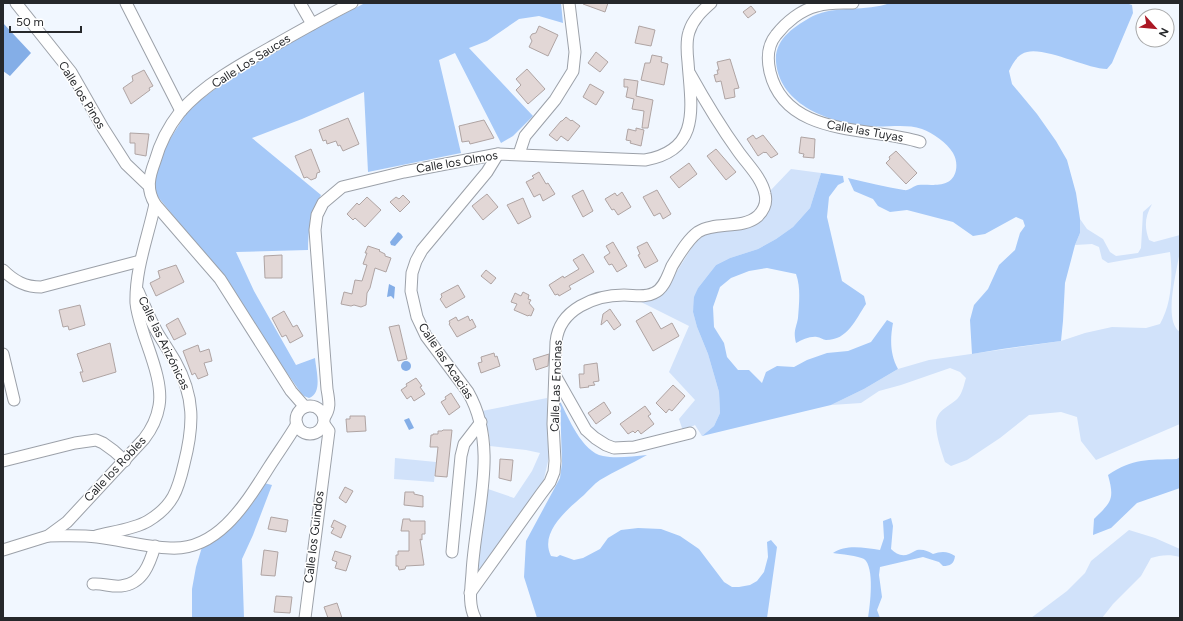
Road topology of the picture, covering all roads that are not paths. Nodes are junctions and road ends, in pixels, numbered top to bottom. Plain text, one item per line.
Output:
1 (16, 3) edge
2 (126, 3) edge
3 (300, 3) edge
4 (352, 3) edge
5 (569, 3) edge
6 (711, 3) edge
7 (853, 3) edge
8 (312, 24) junction
9 (688, 72) junction
10 (181, 111) junction
11 (920, 142) dead end
12 (498, 154) junction
13 (519, 154) junction
14 (149, 186) junction
15 (155, 204) junction
16 (140, 261) junction
17 (3, 270) edge
18 (137, 288) junction
19 (3, 354) edge
20 (556, 377) junction
21 (327, 390) junction
22 (291, 391) junction
23 (14, 400) dead end
24 (309, 406) junction
25 (327, 420) junction
26 (481, 422) junction
27 (302, 426) junction
28 (690, 433) dead end
29 (324, 456) junction
30 (3, 461) edge
31 (125, 461) junction
32 (48, 536) junction
33 (96, 536) junction
34 (155, 546) junction
35 (3, 550) edge
36 (452, 552) dead end
37 (92, 584) dead end
38 (470, 593) junction
39 (305, 618) edge
40 (475, 618) edge

1 - 14 street, Calle los Pinos
2 - 10 street
3 - 8 street
4 - 8 street, Calle Los Sauces
5 - 13 street
6 - 9 street, Calle los Olmos
7 - 11 street, Calle las Tuyas
8 - 10 street, Calle Los Sauces
9 - 13 street, Calle los Olmos
9 - 20 street, Calle Las Encinas
10 - 14 street, Calle Los Sauces
12 - 13 street, Calle los Olmos
12 - 21 street, Calle los Olmos
12 - 26 street, Calle las Acacias
14 - 15 street
15 - 16 street, Calle los Robles
15 - 22 street
16 - 17 street
16 - 18 street, Calle los Robles
18 - 31 street, Calle los Robles
18 - 33 street, Calle las Arizónicas
19 - 23 street
20 - 28 street
20 - 38 street, Calle Las Encinas
21 - 24 street
21 - 25 street, Calle los Olmos
22 - 24 street
22 - 27 street
24 - 25 street
24 - 27 street
25 - 27 street
25 - 29 street, Calle los Guindos
26 - 36 street
26 - 38 street, Calle las Acacias
27 - 29 street, Calle los Guindos
27 - 34 street
29 - 39 street, Calle los Guindos
30 - 31 street
31 - 32 street, Calle los Robles
32 - 33 street
32 - 35 street, Calle los Robles
33 - 34 street
34 - 37 street
38 - 40 street, Calle las Acacias

